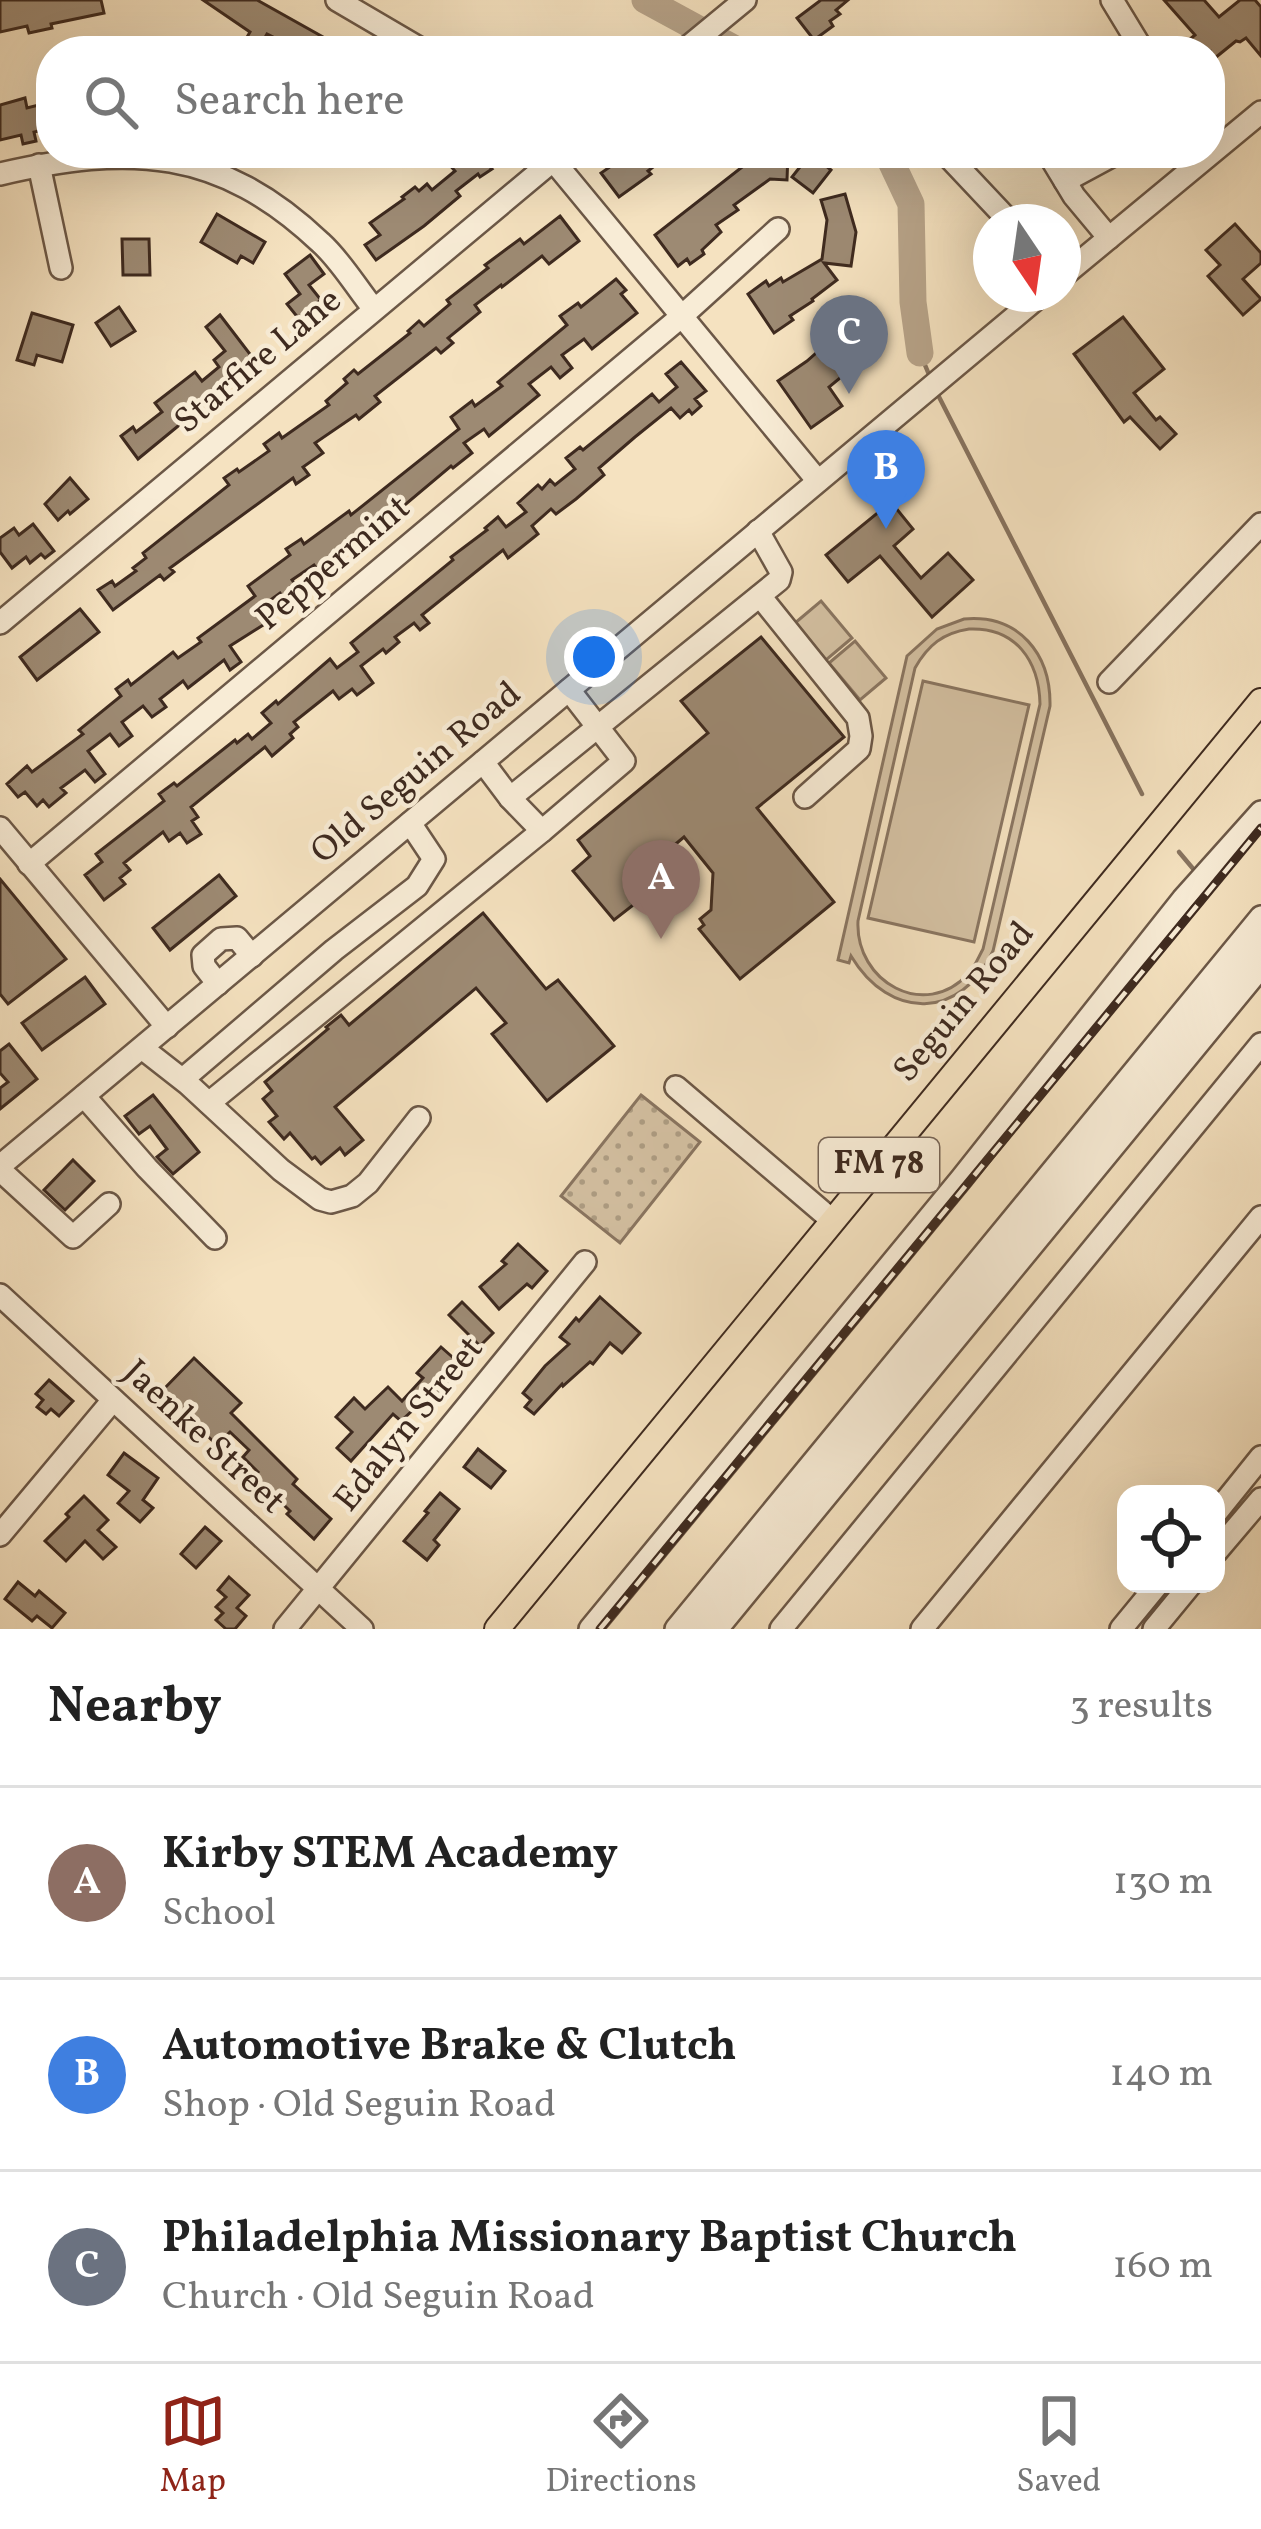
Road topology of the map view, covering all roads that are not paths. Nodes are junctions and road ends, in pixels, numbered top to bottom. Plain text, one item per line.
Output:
1 (337, 0) edge
2 (745, 0) edge
3 (1112, 0) edge
4 (398, 36) edge
5 (701, 36) edge
6 (1134, 36) edge
7 (1261, 112) edge
8 (1225, 139) edge
9 (36, 166) edge
10 (40, 168) edge
11 (202, 168) edge
12 (539, 168) edge
13 (564, 168) edge
14 (959, 168) edge
15 (1057, 168) edge
16 (1089, 168) edge
17 (1190, 168) edge
18 (0, 174) edge
19 (1065, 181) junction
20 (993, 204) edge
21 (778, 229) dead end
22 (1109, 238) junction
23 (1081, 261) edge
24 (61, 268) dead end
25 (374, 308) junction
26 (1021, 312) edge
27 (682, 316) junction
28 (818, 481) junction
29 (1261, 524) edge
30 (758, 531) junction
31 (760, 596) junction
32 (0, 623) edge
33 (1109, 682) dead end
34 (569, 690) junction
35 (1261, 700) edge
36 (596, 728) junction
37 (483, 762) junction
38 (805, 797) dead end
39 (510, 798) junction
40 (1261, 812) edge
41 (410, 823) junction
42 (0, 828) edge
43 (542, 831) junction
44 (28, 864) junction
45 (1261, 917) edge
46 (1261, 943) edge
47 (252, 956) junction
48 (1261, 967) edge
49 (218, 984) junction
50 (167, 1027) junction
51 (1261, 1044) edge
52 (142, 1048) junction
53 (183, 1079) junction
54 (676, 1088) dead end
55 (84, 1096) junction
56 (209, 1103) junction
57 (419, 1118) dead end
58 (0, 1168) edge
59 (110, 1204) dead end
60 (1261, 1217) edge
61 (832, 1221) junction
62 (215, 1238) dead end
63 (585, 1262) dead end
64 (0, 1295) edge
65 (113, 1400) junction
66 (1261, 1457) edge
67 (1261, 1499) edge
68 (1225, 1502) edge
69 (0, 1535) edge
70 (1225, 1541) edge
71 (319, 1588) junction
72 (1151, 1593) edge
73 (1184, 1593) edge
74 (285, 1629) edge
75 (362, 1629) edge
76 (497, 1629) edge
77 (590, 1629) edge
78 (676, 1629) edge
79 (697, 1629) edge
80 (717, 1629) edge
81 (781, 1629) edge
82 (922, 1629) edge
83 (1121, 1629) edge
84 (1154, 1629) edge

1 - 4 street
2 - 5 street
3 - 6 street
7 - 8 street
9 - 18 street
10 - 24 street
11 - 25 street
12 - 25 street, Starfire Lane
13 - 27 street
14 - 20 street
15 - 19 street
16 - 19 street
17 - 22 street
19 - 22 street
21 - 27 street, Peppermint
22 - 23 street
25 - 32 street, Starfire Lane
26 - 28 street, Old Seguin Road
27 - 28 street
27 - 44 street, Peppermint
28 - 30 street, Old Seguin Road
29 - 33 street
30 - 31 street
30 - 34 street, Old Seguin Road
31 - 36 street
31 - 38 street
34 - 36 street
34 - 37 street, Old Seguin Road
35 - 61 main road, Seguin Road / FM 78
36 - 39 street
36 - 43 street
37 - 39 street
37 - 41 street, Old Seguin Road
39 - 43 street
40 - 77 street
41 - 47 street, Old Seguin Road
41 - 53 street
42 - 44 street
43 - 56 street
44 - 50 street
45 - 78 street
46 - 79 street
47 - 49 street, Old Seguin Road
47 - 49 street
48 - 80 street
49 - 50 street, Old Seguin Road
50 - 52 street, Old Seguin Road
51 - 81 street
52 - 53 street
52 - 55 street, Old Seguin Road
53 - 56 street
54 - 61 street
55 - 58 street, Old Seguin Road
55 - 62 street
56 - 57 street
58 - 59 street
60 - 82 street
61 - 76 main road, Seguin Road / FM 78
63 - 71 street, Edalyn Street
64 - 65 street, Jaenke Street
65 - 69 street
65 - 71 street, Jaenke Street
66 - 68 street
67 - 70 street
71 - 74 street, Edalyn Street
71 - 75 street, Jaenke Street
72 - 83 street
73 - 84 street

